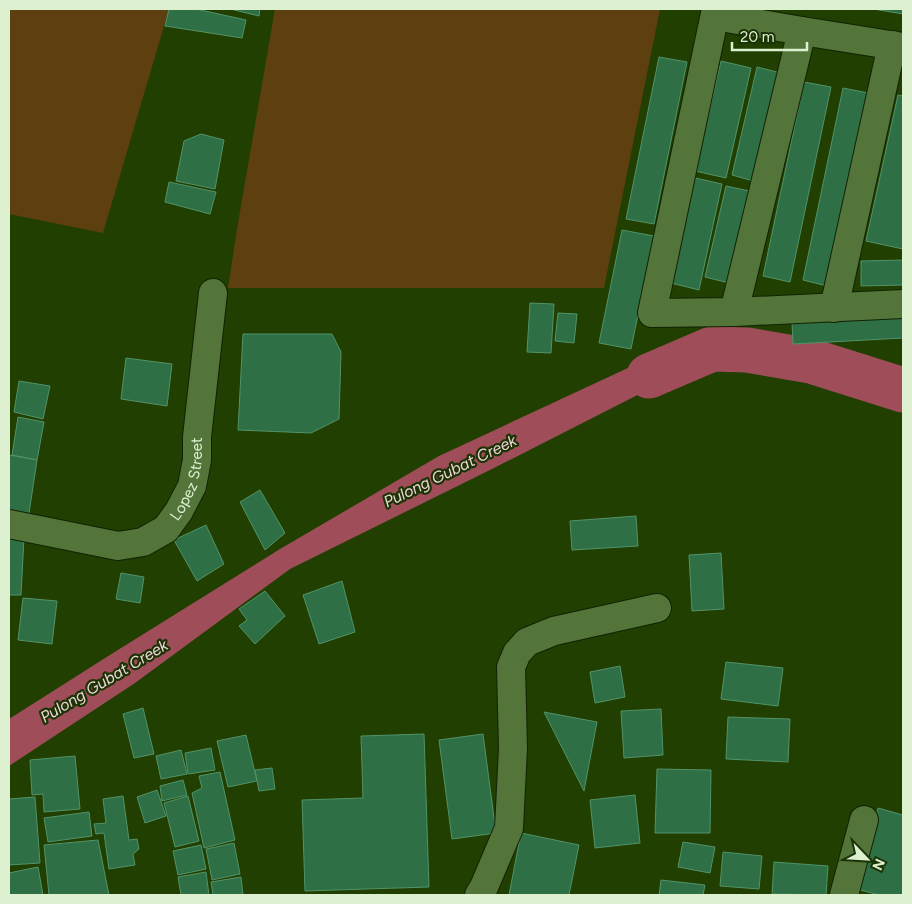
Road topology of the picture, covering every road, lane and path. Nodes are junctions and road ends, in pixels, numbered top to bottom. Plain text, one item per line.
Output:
1 (716, 12) edge
2 (802, 31) junction
3 (898, 46) edge
4 (213, 293) dead end
5 (903, 304) edge
6 (834, 308) junction
7 (734, 312) junction
8 (9, 524) edge
9 (657, 608) dead end
10 (864, 820) dead end
11 (480, 895) edge
12 (844, 895) edge

1 - 2 street
1 - 7 street
2 - 3 street
2 - 7 street
3 - 6 street
4 - 8 street, Lopez Street
5 - 6 street
6 - 7 street
9 - 11 street
10 - 12 street

